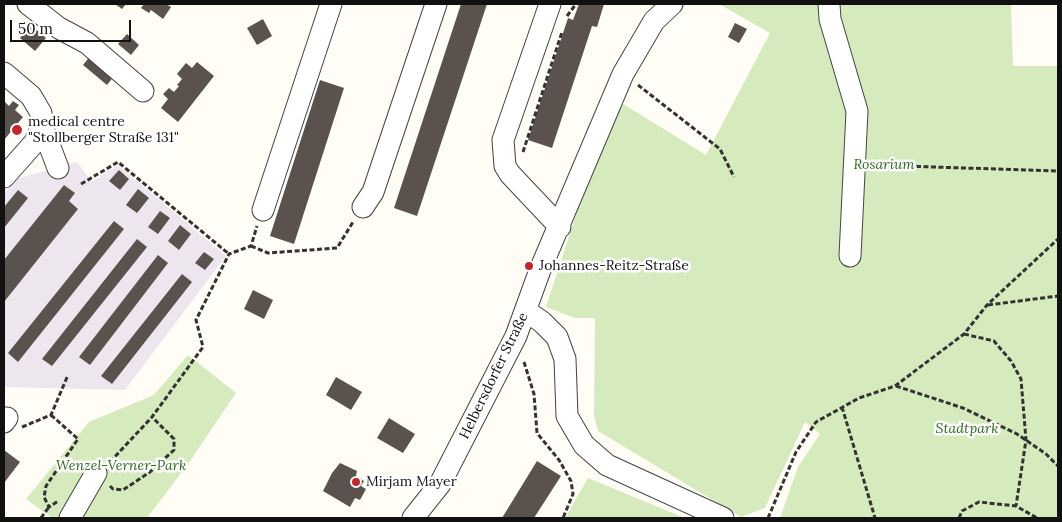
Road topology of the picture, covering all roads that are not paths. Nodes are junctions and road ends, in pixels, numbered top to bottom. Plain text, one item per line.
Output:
1 (28, 4) edge
2 (331, 4) edge
3 (436, 4) edge
4 (550, 4) edge
5 (672, 4) edge
6 (829, 4) edge
7 (5, 76) edge
8 (143, 91) dead end
9 (42, 126) junction
10 (58, 168) dead end
11 (4, 176) edge
12 (363, 206) road end
13 (263, 210) road end
14 (560, 227) junction
15 (850, 256) dead end
16 (526, 311) junction
17 (96, 473) road end
18 (70, 518) edge
19 (413, 518) edge
20 (723, 518) edge

1 - 8 street
2 - 13 street
3 - 12 street
4 - 14 street
5 - 14 street, Helbersdorfer Straße
6 - 15 street
7 - 9 street
9 - 10 street
9 - 11 street
14 - 16 street, Helbersdorfer Straße
16 - 19 street, Helbersdorfer Straße
16 - 20 street
17 - 18 street

